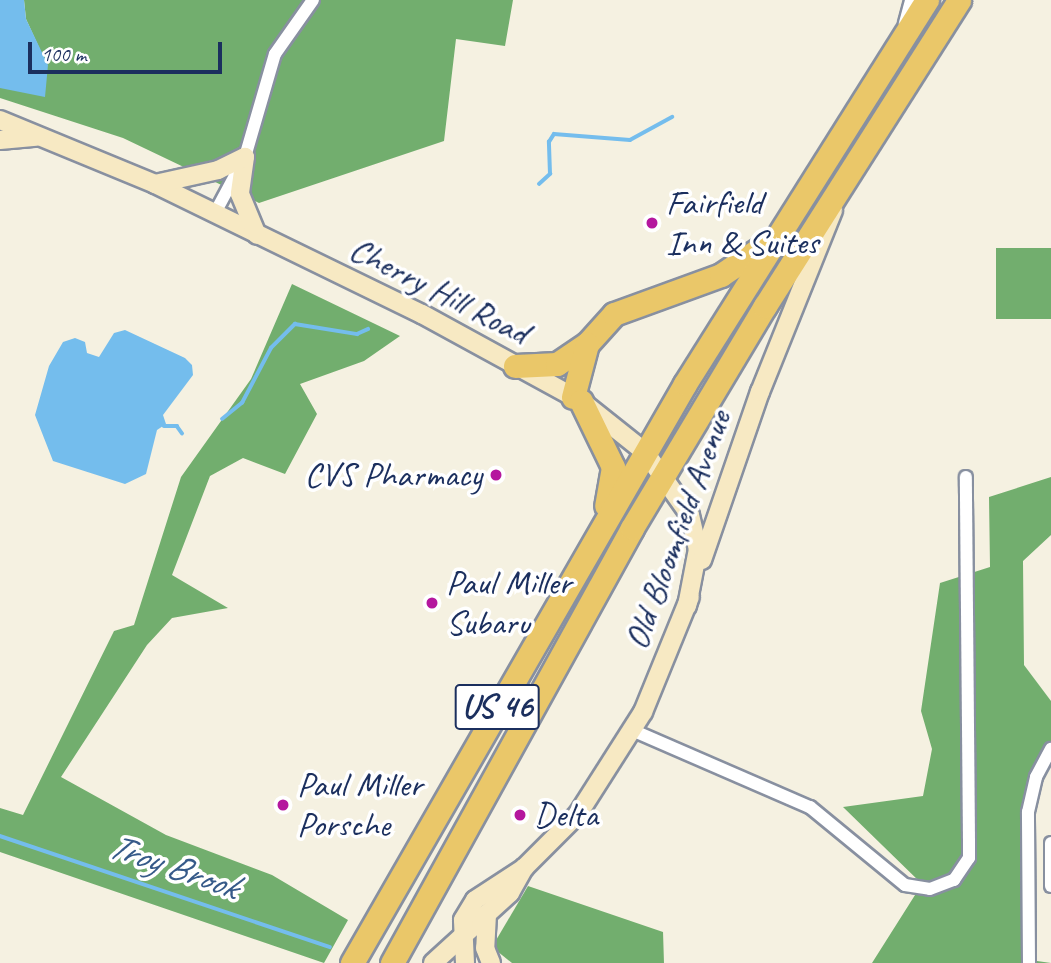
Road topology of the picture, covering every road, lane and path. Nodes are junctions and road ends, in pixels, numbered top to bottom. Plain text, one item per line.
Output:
1 (313, 0) edge
2 (911, 0) edge
3 (927, 0) edge
4 (959, 0) edge
5 (906, 32) junction
6 (0, 120) edge
7 (36, 137) junction
8 (0, 140) edge
9 (245, 157) junction
10 (155, 184) junction
11 (842, 184) junction
12 (215, 213) junction
13 (257, 235) junction
14 (779, 235) junction
15 (587, 344) junction
16 (515, 366) junction
17 (577, 399) junction
18 (645, 452) junction
19 (663, 476) junction
20 (966, 477) dead end
21 (595, 537) junction
22 (687, 606) junction
23 (634, 731) junction
24 (1051, 749) edge
25 (1051, 842) edge
26 (1051, 848) edge
27 (1028, 849) junction
28 (524, 868) junction
29 (1051, 886) edge
30 (487, 914) junction
31 (462, 938) junction
32 (352, 963) edge
33 (392, 963) edge
34 (433, 963) edge
35 (465, 963) edge
36 (491, 963) edge
37 (1030, 963) edge

1 - 9 street
2 - 5 street
3 - 5 highway, US 46
4 - 11 highway, US 46
5 - 14 highway, US 46
6 - 7 main road, Cherry Hill Road
7 - 8 main road, Cherry Hill Road
7 - 10 main road, Cherry Hill Road
9 - 10 main road
9 - 12 street
9 - 13 main road
10 - 12 main road, Cherry Hill Road
11 - 19 highway, US 46
11 - 22 main road, Old Bloomfield Avenue
12 - 13 main road, Cherry Hill Road
13 - 16 main road, Cherry Hill Road
14 - 15 highway
14 - 18 highway, US 46
15 - 16 highway
15 - 17 highway
16 - 17 main road, Cherry Hill Road
17 - 18 main road, Cherry Hill Road
17 - 21 highway
18 - 19 main road, Cherry Hill Road
18 - 21 highway, US 46
19 - 22 main road, Cherry Hill Road
19 - 33 highway, US 46
20 - 23 street
21 - 32 highway, US 46
22 - 23 main road, Old Bloomfield Avenue
23 - 28 main road, Old Bloomfield Avenue
24 - 27 street
25 - 26 street
26 - 27 street
26 - 29 street
27 - 37 street
28 - 30 main road, Old Bloomfield Avenue
28 - 31 main road, Old Bloomfield Avenue
30 - 31 main road, Old Bloomfield Avenue
30 - 36 main road
31 - 34 main road, Old Bloomfield Avenue
31 - 35 main road

